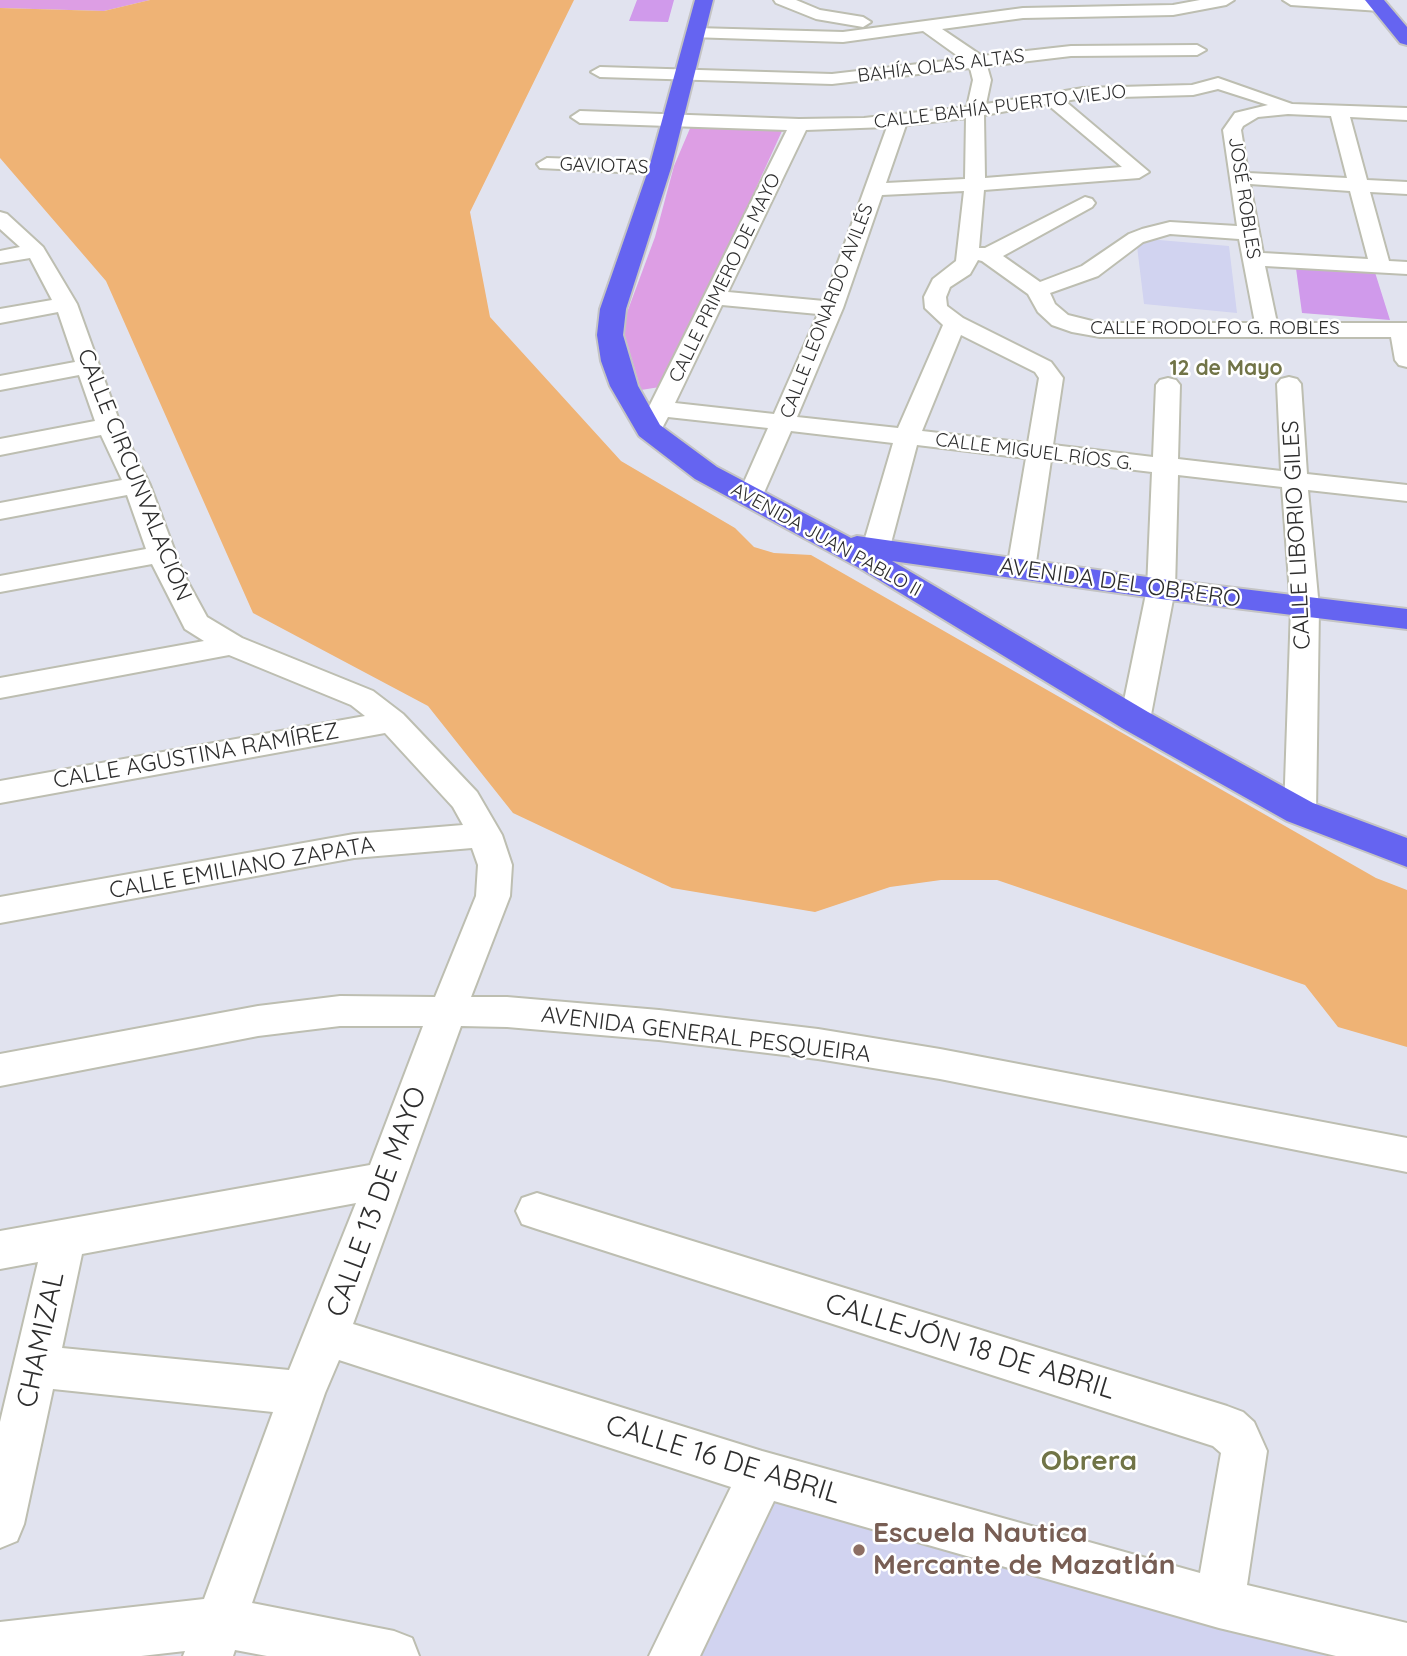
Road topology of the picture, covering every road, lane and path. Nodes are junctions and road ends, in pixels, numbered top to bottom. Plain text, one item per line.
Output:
1 (704, 0) edge
2 (782, 0) edge
3 (1046, 0) edge
4 (1226, 0) edge
5 (1291, 0) edge
6 (1382, 2) edge
7 (1173, 10) junction
8 (1023, 13) junction
9 (1407, 17) edge
10 (928, 27) junction
11 (905, 30) junction
12 (696, 33) junction
13 (1407, 40) edge
14 (977, 61) junction
15 (1207, 67) junction
16 (600, 72) dead end
17 (685, 75) junction
18 (1050, 98) junction
19 (1288, 109) junction
20 (975, 112) junction
21 (1339, 112) junction
22 (1407, 114) edge
23 (580, 117) dead end
24 (672, 120) junction
25 (898, 122) junction
26 (799, 125) junction
27 (547, 164) dead end
28 (660, 168) junction
29 (1241, 178) junction
30 (975, 185) junction
31 (1359, 185) junction
32 (1407, 188) edge
33 (874, 189) junction
34 (1084, 203) dead end
35 (0, 218) edge
36 (1248, 233) junction
37 (36, 251) junction
38 (978, 254) junction
39 (0, 257) edge
40 (1252, 259) junction
41 (1380, 266) junction
42 (1407, 268) edge
43 (1037, 290) junction
44 (716, 298) junction
45 (66, 304) junction
46 (832, 308) junction
47 (946, 315) junction
48 (0, 316) edge
49 (1267, 328) junction
50 (1404, 330) edge
51 (1407, 360) edge
52 (90, 366) junction
53 (0, 383) edge
54 (1289, 384) dead end
55 (1168, 385) dead end
56 (656, 419) junction
57 (784, 422) junction
58 (110, 426) junction
59 (907, 437) junction
60 (0, 447) edge
61 (1039, 452) junction
62 (1167, 467) junction
63 (1294, 481) junction
64 (137, 485) junction
65 (1407, 494) edge
66 (750, 498) junction
67 (0, 511) edge
68 (162, 554) junction
69 (874, 555) junction
70 (1021, 569) junction
71 (0, 584) edge
72 (1161, 589) junction
73 (1305, 608) junction
74 (1407, 619) edge
75 (232, 645) junction
76 (0, 688) edge
77 (1135, 720) junction
78 (392, 721) junction
79 (0, 792) edge
80 (1300, 812) junction
81 (485, 835) junction
82 (1407, 853) edge
83 (0, 910) edge
84 (448, 1010) junction
85 (0, 1070) edge
86 (1407, 1155) edge
87 (384, 1180) junction
88 (537, 1211) dead end
89 (64, 1238) junction
90 (0, 1250) edge
91 (327, 1336) junction
92 (36, 1366) junction
93 (302, 1393) junction
94 (762, 1474) junction
95 (0, 1524) edge
96 (1219, 1603) junction
97 (215, 1639) edge
98 (0, 1647) edge
99 (1407, 1648) edge
100 (394, 1656) edge
101 (674, 1656) edge

1 - 12 main road, AVENIDA JUAN PABLO II
2 - 11 street
3 - 8 street
4 - 7 street
5 - 6 street
6 - 9 main road
6 - 13 main road
7 - 8 street
7 - 15 street
8 - 10 street
10 - 11 street
10 - 14 street
11 - 12 street
12 - 17 main road, AVENIDA JUAN PABLO II
14 - 15 street, BAHÍA OLAS ALTAS
14 - 17 street, BAHÍA OLAS ALTAS
14 - 20 street
15 - 18 street, CALLE BAHÍA PUERTO VIEJO
15 - 19 street, CALLE BAHÍA PUERTO VIEJO
16 - 17 street, BAHÍA OLAS ALTAS
17 - 24 main road, AVENIDA JUAN PABLO II
18 - 20 street, CALLE BAHÍA PUERTO VIEJO
18 - 30 street
19 - 21 street
19 - 29 street, JOSÉ ROBLES
20 - 25 street, CALLE BAHÍA PUERTO VIEJO
20 - 30 street
21 - 22 street
21 - 31 street
23 - 24 street, CALLE BAHÍA PUERTO VIEJO
24 - 26 street, CALLE BAHÍA PUERTO VIEJO
24 - 28 main road, AVENIDA JUAN PABLO II
25 - 26 street, CALLE BAHÍA PUERTO VIEJO
25 - 33 street, CALLE LEONARDO AVILÉS
26 - 44 street, CALLE PRIMERO DE MAYO
27 - 28 street, GAVIOTAS
28 - 56 main road, AVENIDA JUAN PABLO II
29 - 31 street
29 - 36 street, JOSÉ ROBLES
30 - 33 street
30 - 38 street
31 - 32 street
31 - 41 street
33 - 46 street, CALLE LEONARDO AVILÉS
34 - 38 street
35 - 37 street, CALLE CIRCUNVALACIÓN
36 - 40 street, JOSÉ ROBLES
36 - 43 street
37 - 39 street
37 - 45 street, CALLE CIRCUNVALACIÓN
38 - 43 street, CALLE RODOLFO G. ROBLES
38 - 47 street
40 - 41 street
40 - 49 street, JOSÉ ROBLES
41 - 42 street
43 - 49 street, CALLE RODOLFO G. ROBLES
44 - 46 street
44 - 56 street, CALLE PRIMERO DE MAYO
45 - 48 street
45 - 52 street, CALLE CIRCUNVALACIÓN
46 - 57 street, CALLE LEONARDO AVILÉS
47 - 59 street
47 - 61 street
49 - 50 street, CALLE RODOLFO G. ROBLES
50 - 51 street
52 - 53 street
52 - 58 street, CALLE CIRCUNVALACIÓN
54 - 63 street, CALLE LIBORIO GILES
55 - 62 street
56 - 57 street, CALLE MIGUEL RÍOS G.
56 - 66 main road, AVENIDA JUAN PABLO II
57 - 59 street, CALLE MIGUEL RÍOS G.
57 - 66 street, CALLE LEONARDO AVILÉS
58 - 60 street
58 - 64 street, CALLE CIRCUNVALACIÓN
59 - 61 street, CALLE MIGUEL RÍOS G.
59 - 69 street
61 - 62 street, CALLE MIGUEL RÍOS G.
61 - 70 street
62 - 63 street, CALLE MIGUEL RÍOS G.
62 - 72 street
63 - 65 street, CALLE MIGUEL RÍOS G.
63 - 73 street, CALLE LIBORIO GILES
64 - 67 street
64 - 68 street, CALLE CIRCUNVALACIÓN
66 - 69 main road, AVENIDA JUAN PABLO II
68 - 71 street
68 - 75 street, CALLE CIRCUNVALACIÓN
69 - 70 main road, AVENIDA DEL OBRERO
69 - 77 main road, AVENIDA JUAN PABLO II
70 - 72 main road, AVENIDA DEL OBRERO
72 - 73 main road, AVENIDA DEL OBRERO
72 - 77 street
73 - 74 main road, AVENIDA DEL OBRERO
73 - 80 street, CALLE LIBORIO GILES
75 - 76 street
75 - 78 street, CALLE CIRCUNVALACIÓN
77 - 80 main road, AVENIDA JUAN PABLO II
78 - 79 street, CALLE AGUSTINA RAMÍREZ
78 - 81 street, CALLE CIRCUNVALACIÓN
80 - 82 main road, AVENIDA JUAN PABLO II
81 - 83 street, CALLE EMILIANO ZAPATA
81 - 84 street, CALLE CIRCUNVALACIÓN
84 - 85 street, AVENIDA GENERAL PESQUEIRA
84 - 86 street, AVENIDA GENERAL PESQUEIRA
84 - 87 street, CALLE 13 DE MAYO
87 - 89 street
87 - 91 street, CALLE 13 DE MAYO
88 - 96 street, CALLEJÓN 18 DE ABRIL
89 - 90 street
89 - 92 street, CHAMIZAL
91 - 93 street, CALLE 13 DE MAYO
91 - 94 street, CALLE 16 DE ABRIL
92 - 93 street
92 - 95 street, CHAMIZAL
93 - 97 street, CALLE 13 DE MAYO
94 - 96 street, CALLE 16 DE ABRIL
94 - 101 street
96 - 99 street, CALLE 16 DE ABRIL
97 - 98 street
97 - 100 street

